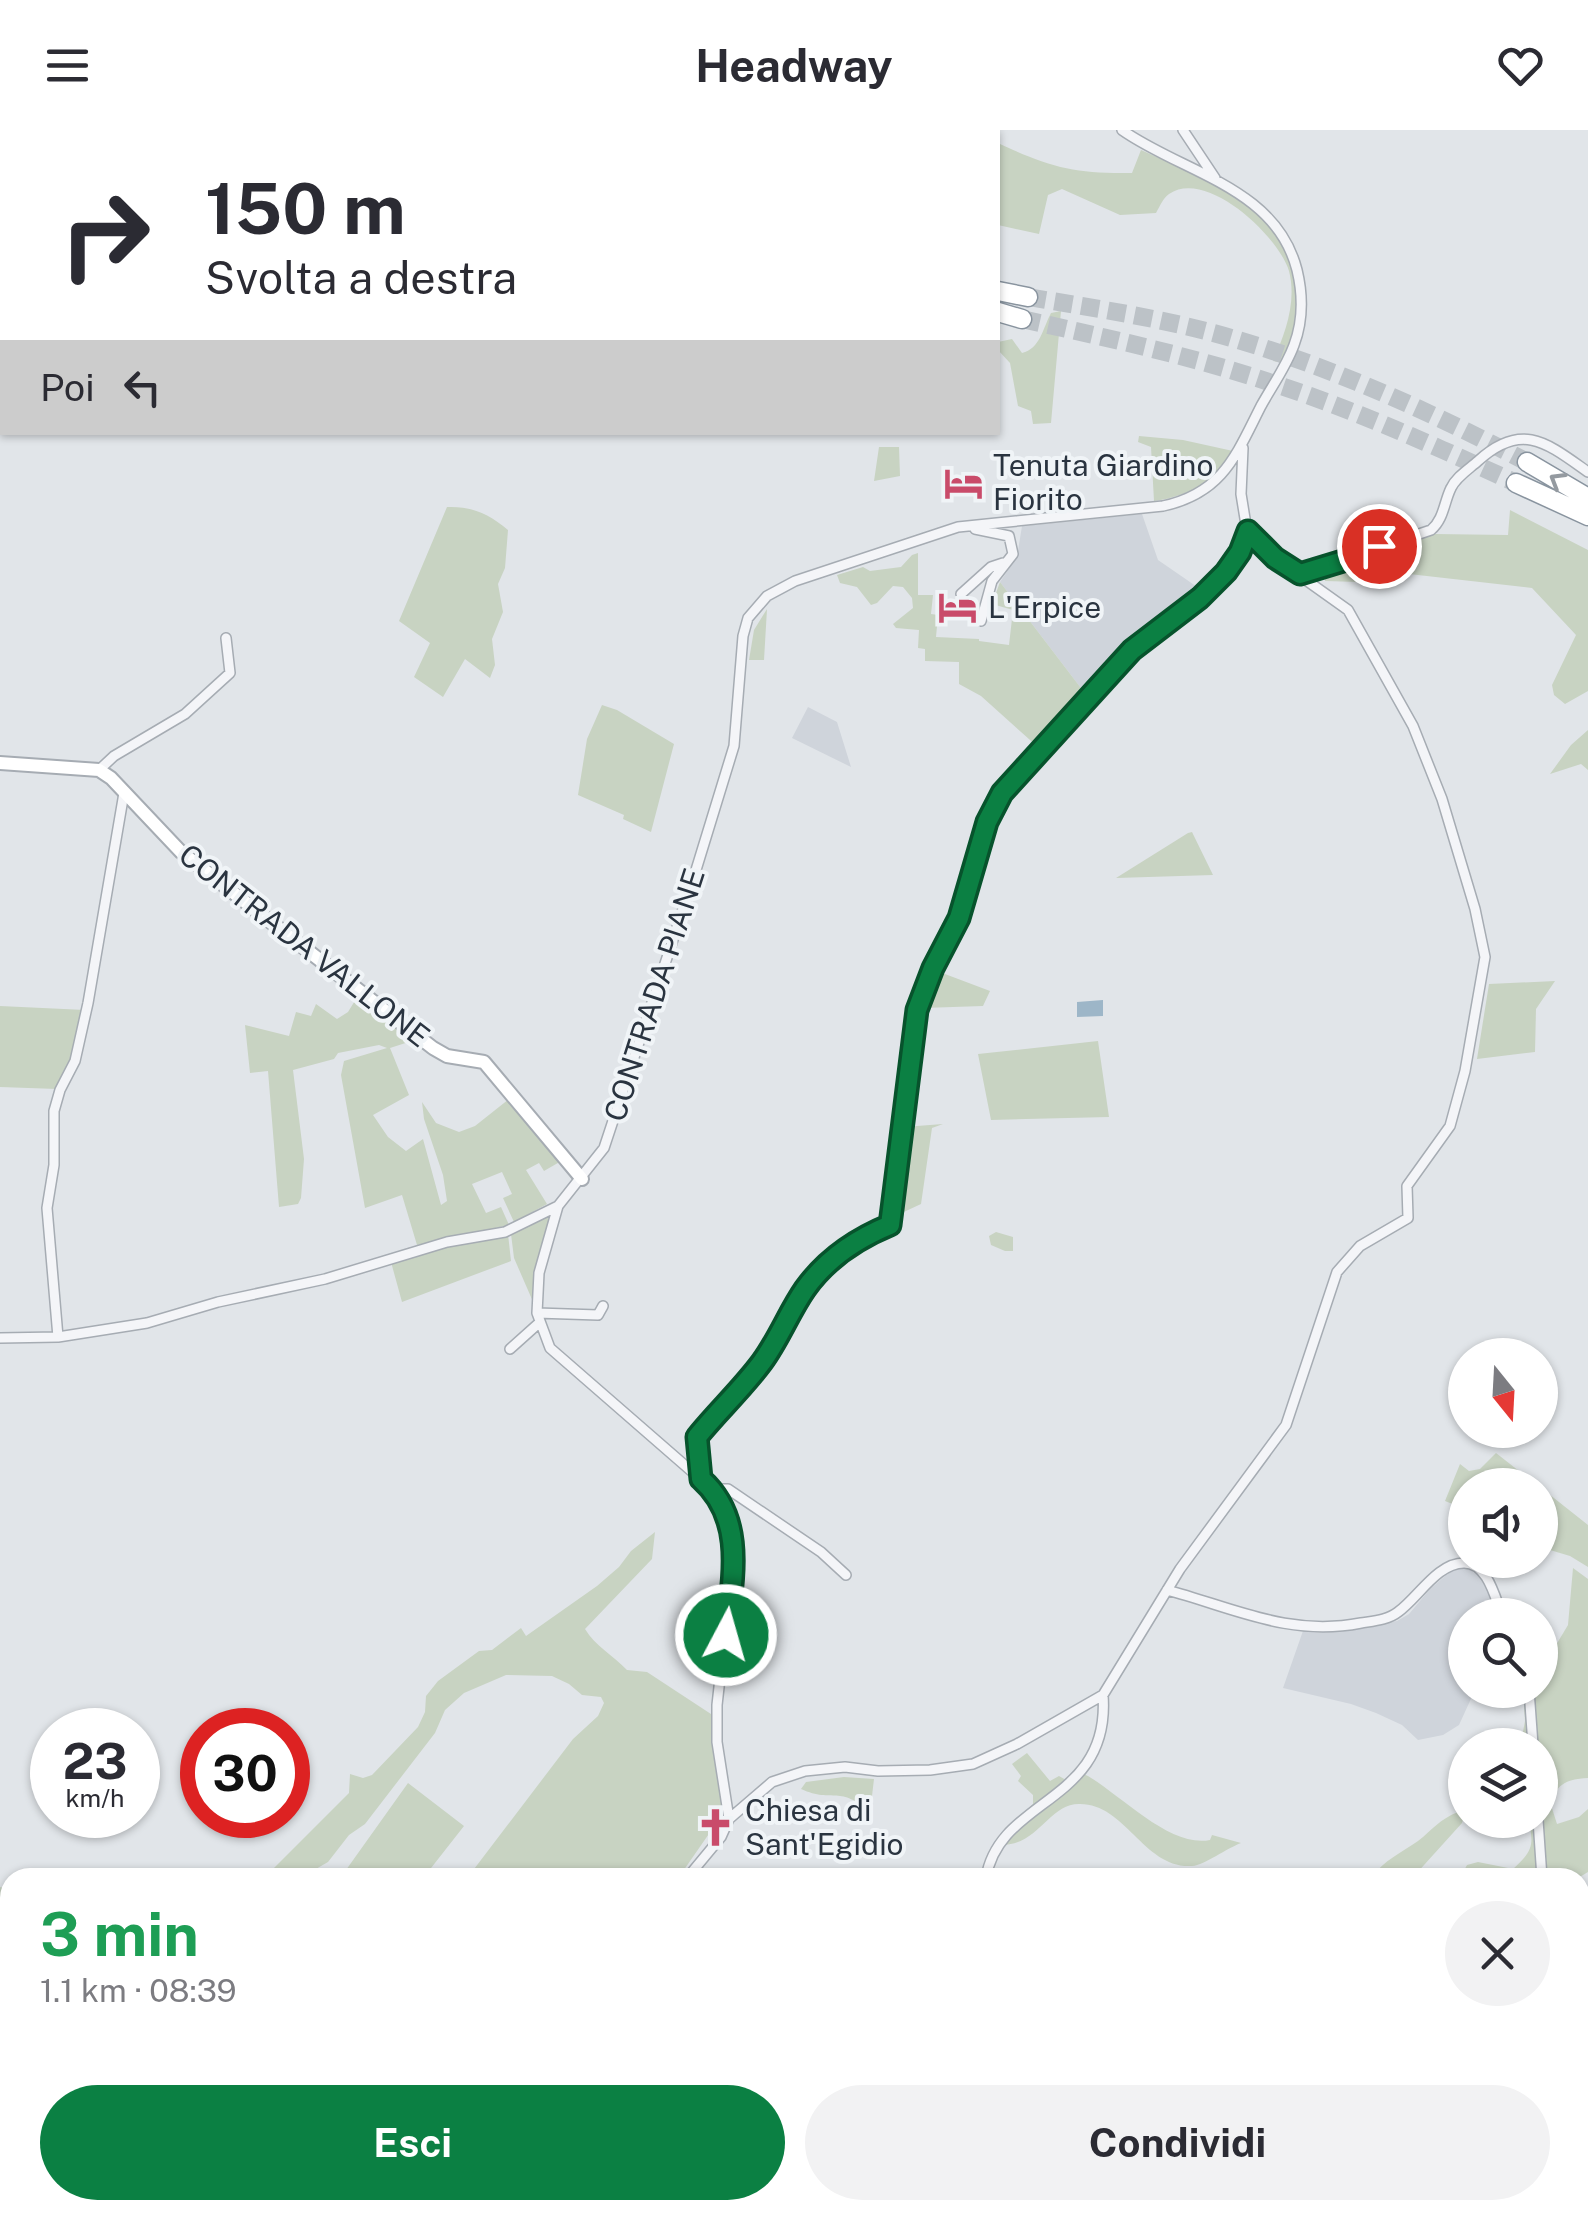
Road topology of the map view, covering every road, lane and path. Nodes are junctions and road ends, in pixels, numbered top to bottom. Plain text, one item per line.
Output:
1 (1122, 130) edge
2 (1183, 130) edge
3 (1217, 180) junction
4 (1000, 291) edge
5 (1028, 297) tunnel mouth
6 (1000, 313) edge
7 (1022, 319) tunnel mouth
8 (1243, 445) junction
9 (1526, 462) tunnel mouth
10 (1588, 472) edge
11 (1516, 483) tunnel mouth
12 (1588, 498) edge
13 (1588, 516) edge
14 (958, 527) junction
15 (1248, 531) junction
16 (1006, 562) junction
17 (1300, 574) junction
18 (961, 594) dead end
19 (981, 621) dead end
20 (226, 638) dead end
21 (0, 763) edge
22 (99, 770) junction
23 (124, 792) junction
24 (582, 1179) junction
25 (558, 1206) junction
26 (603, 1306) dead end
27 (538, 1318) junction
28 (58, 1337) junction
29 (0, 1338) edge
30 (510, 1350) dead end
31 (701, 1479) junction
32 (712, 1489) junction
33 (846, 1575) dead end
34 (1167, 1590) junction
35 (1495, 1598) edge
36 (1104, 1695) junction
37 (730, 1819) junction
38 (1539, 1838) edge
39 (695, 1868) edge
40 (991, 1868) edge
41 (1541, 1868) edge

1 - 3 street, CONTRADA PIANE
2 - 3 street
3 - 8 street, CONTRADA PIANE
4 - 5 highway
6 - 7 highway
8 - 14 street, CONTRADA PIANE
8 - 15 street, CONTRADA PIANE
12 -> 9 highway
10 - 17 street
11 - 13 highway
14 - 16 street
14 - 24 street, CONTRADA PIANE
15 - 17 street
15 - 31 street
16 - 18 street
16 - 19 street
17 - 34 street
20 - 22 street
21 - 22 street
22 - 23 street, CONTRADA VALLONE
23 - 24 street, CONTRADA VALLONE
23 - 28 street
24 - 25 street, CONTRADA PIANE
25 - 27 street, CONTRADA PIANE
25 - 28 street
26 - 27 street
27 - 30 street
27 - 31 street
28 - 29 street
31 - 32 street
32 - 33 street
32 - 37 street
34 - 35 street
34 - 36 street
36 - 37 street
36 - 40 street
37 - 39 street
38 - 41 street

